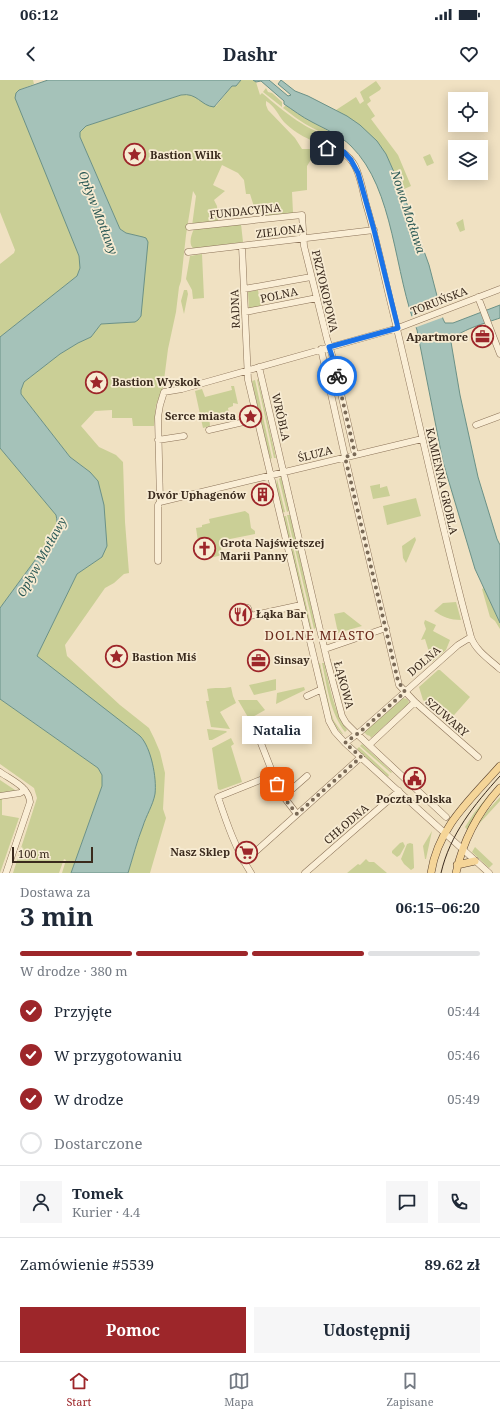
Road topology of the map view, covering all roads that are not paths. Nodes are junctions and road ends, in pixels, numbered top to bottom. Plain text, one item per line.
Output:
1 (314, 144) dead end
2 (302, 215) joint
3 (189, 228) dead end
4 (374, 230) junction
5 (303, 238) junction
6 (242, 246) junction
7 (188, 252) dead end
8 (311, 277) junction
9 (244, 289) junction
10 (500, 289) edge
11 (478, 297) junction
12 (317, 298) junction
13 (245, 312) junction
14 (398, 328) junction
15 (329, 347) junction
16 (321, 350) junction
17 (500, 354) edge
18 (259, 367) junction
19 (247, 370) junction
20 (500, 416) edge
21 (257, 419) junction
22 (476, 425) dead end
23 (209, 430) dead end
24 (184, 436) dead end
25 (422, 439) junction
26 (158, 440) junction
27 (355, 454) junction
28 (345, 457) junction
29 (283, 472) junction
30 (270, 476) junction
31 (160, 502) junction
32 (158, 561) dead end
33 (300, 605) junction
34 (248, 608) dead end
35 (386, 628) junction
36 (471, 637) junction
37 (325, 649) junction
38 (500, 669) edge
39 (320, 690) junction
40 (405, 692) junction
41 (307, 696) dead end
42 (415, 702) junction
43 (257, 733) dead end
44 (356, 734) junction
45 (345, 743) junction
46 (368, 745) junction
47 (361, 757) junction
48 (478, 757) dead end
49 (500, 766) edge
50 (0, 772) edge
51 (274, 775) junction
52 (307, 776) dead end
53 (500, 788) edge
54 (25, 790) junction
55 (399, 791) junction
56 (0, 796) edge
57 (283, 797) junction
58 (297, 814) junction
59 (446, 817) dead end
60 (444, 832) junction
61 (463, 849) junction
62 (475, 861) junction
63 (244, 862) junction
64 (457, 865) junction
65 (6, 873) edge
66 (251, 873) edge
67 (305, 873) edge
68 (431, 873) edge
69 (456, 873) edge
70 (489, 873) edge

1 - 4 street, KAMIENNA GROBLA
2 - 3 street, FUNDACYJNA
2 - 5 street, PRZYOKOPOWA
4 - 5 street, ZIELONA
4 - 14 street, KAMIENNA GROBLA
5 - 6 street, ZIELONA
5 - 8 street, PRZYOKOPOWA
6 - 7 street, ZIELONA
6 - 9 street, RADNA
8 - 9 street
8 - 12 street, PRZYOKOPOWA
9 - 13 street, RADNA
10 - 11 street, TORUŃSKA
11 - 14 street, TORUŃSKA
11 - 17 street
12 - 13 street, POLNA
12 - 15 street, PRZYOKOPOWA
13 - 19 street, RADNA
14 - 15 street, TORUŃSKA
14 - 25 street, KAMIENNA GROBLA
15 - 16 street, TORUŃSKA
15 - 27 street, PRZYOKOPOWA
16 - 18 street, TORUŃSKA
16 - 28 street, SZUWARY
18 - 19 street, TORUŃSKA
18 - 29 street, WRÓBLA
19 - 21 street
19 - 26 street, TORUŃSKA
20 - 22 street
21 - 23 street
21 - 30 street
24 - 26 street
25 - 27 street, ŚLUZA
25 - 36 street, KAMIENNA GROBLA
26 - 31 street
27 - 28 street, ŚLUZA
28 - 29 street, ŚLUZA
28 - 35 street, SZUWARY
29 - 30 street, ŚLUZA
29 - 37 street, ŁĄKOWA
30 - 31 street, ŚLUZA
30 - 33 street
31 - 32 street
33 - 34 street
33 - 39 street
35 - 37 street
35 - 40 street, SZUWARY
36 - 38 street, KAMIENNA GROBLA
36 - 40 street, DOLNA
37 - 44 street, ŁĄKOWA
39 - 41 street
39 - 45 street
40 - 42 street, SZUWARY
40 - 44 street, DOLNA
42 - 46 street
42 - 48 street, SZUWARY
43 - 51 street
44 - 45 street, DOLNA
44 - 46 street, ŁĄKOWA
45 - 47 street
46 - 59 street, ŁĄKOWA
47 - 55 street
47 - 58 street
49 - 60 main road
50 - 54 street
51 - 57 street
51 - 63 street
52 - 57 street
53 - 61 main road
54 - 56 street
54 - 65 street
55 - 60 street
55 - 67 street, CHŁODNA
57 - 58 street
58 - 63 street
60 - 61 street
60 - 68 main road
61 - 62 street
61 - 64 main road
62 - 64 main road
62 - 70 street
63 - 66 street
64 - 69 main road

